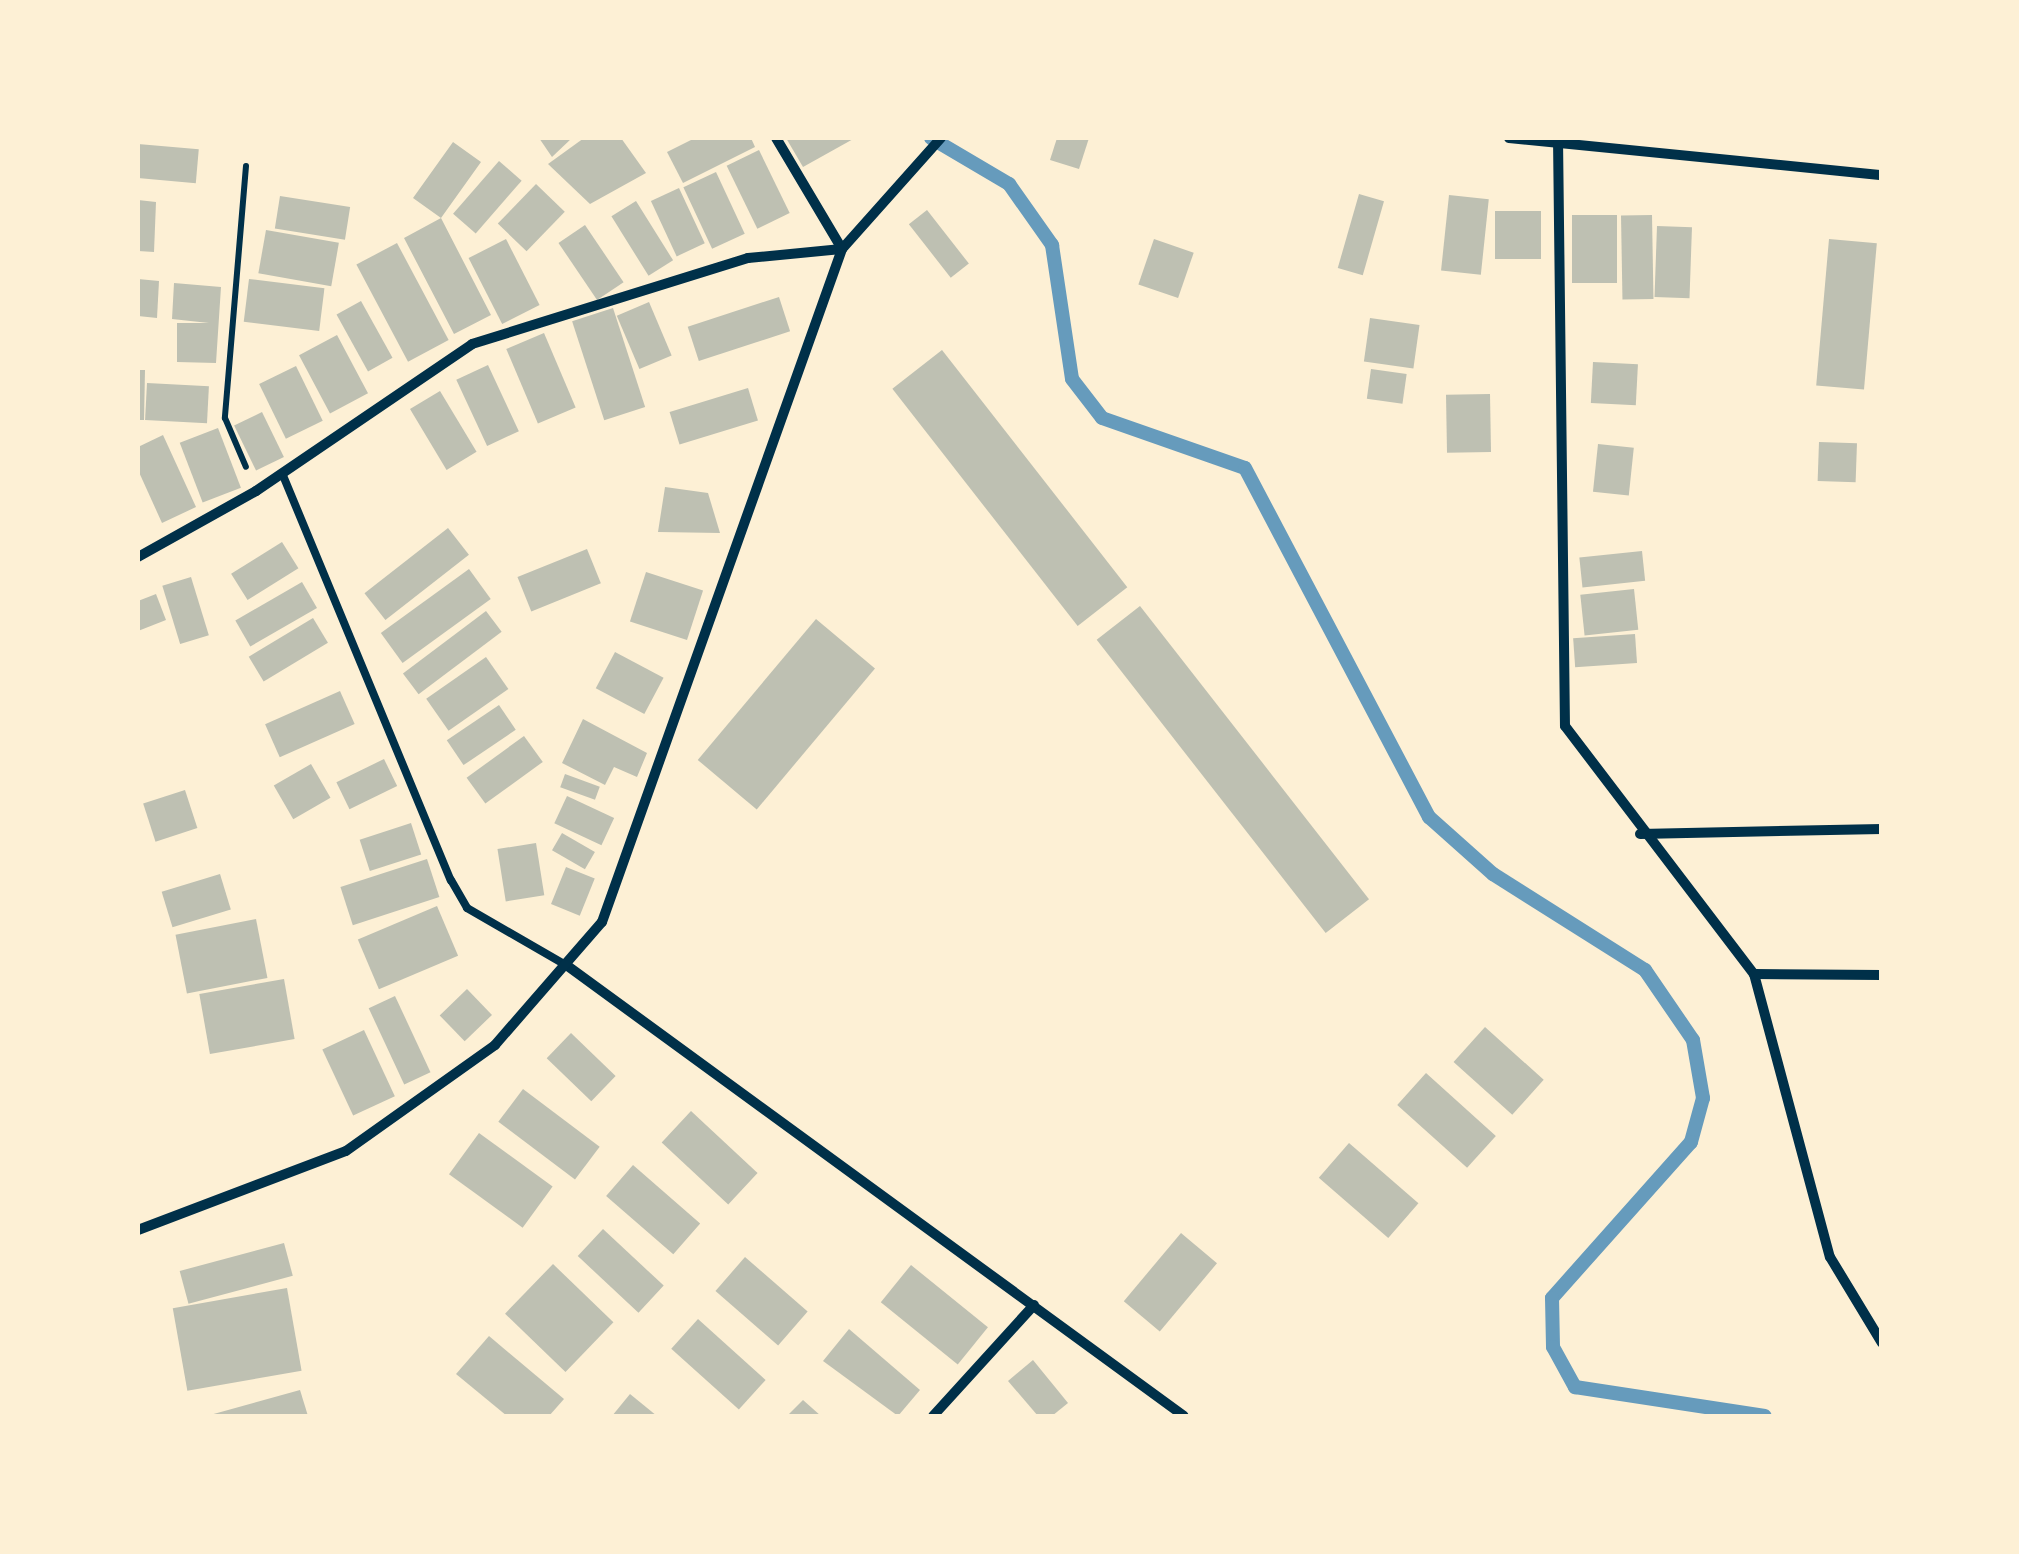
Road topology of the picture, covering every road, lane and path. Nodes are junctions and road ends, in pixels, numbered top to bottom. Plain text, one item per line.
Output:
1 (776, 138) edge
2 (940, 138) edge
3 (1510, 138) edge
4 (1558, 141) edge
5 (246, 166) dead end
6 (1882, 175) edge
7 (842, 249) junction
8 (282, 473) junction
9 (256, 491) junction
10 (138, 557) edge
11 (1882, 830) edge
12 (1640, 834) junction
13 (569, 967) junction
14 (1754, 974) junction
15 (1882, 976) edge
16 (138, 1230) edge
17 (1034, 1305) junction
18 (1882, 1343) edge
19 (934, 1416) edge
20 (1184, 1416) edge

1 - 7 street
2 - 7 street
3 - 4 street
4 - 6 street
4 - 12 street
5 - 9 path
7 - 8 street
7 - 13 street
8 - 9 street
8 - 13 lane
9 - 10 street
11 - 12 street
12 - 14 street
13 - 16 street
13 - 17 street
14 - 15 street
14 - 18 street
17 - 19 street
17 - 20 street

